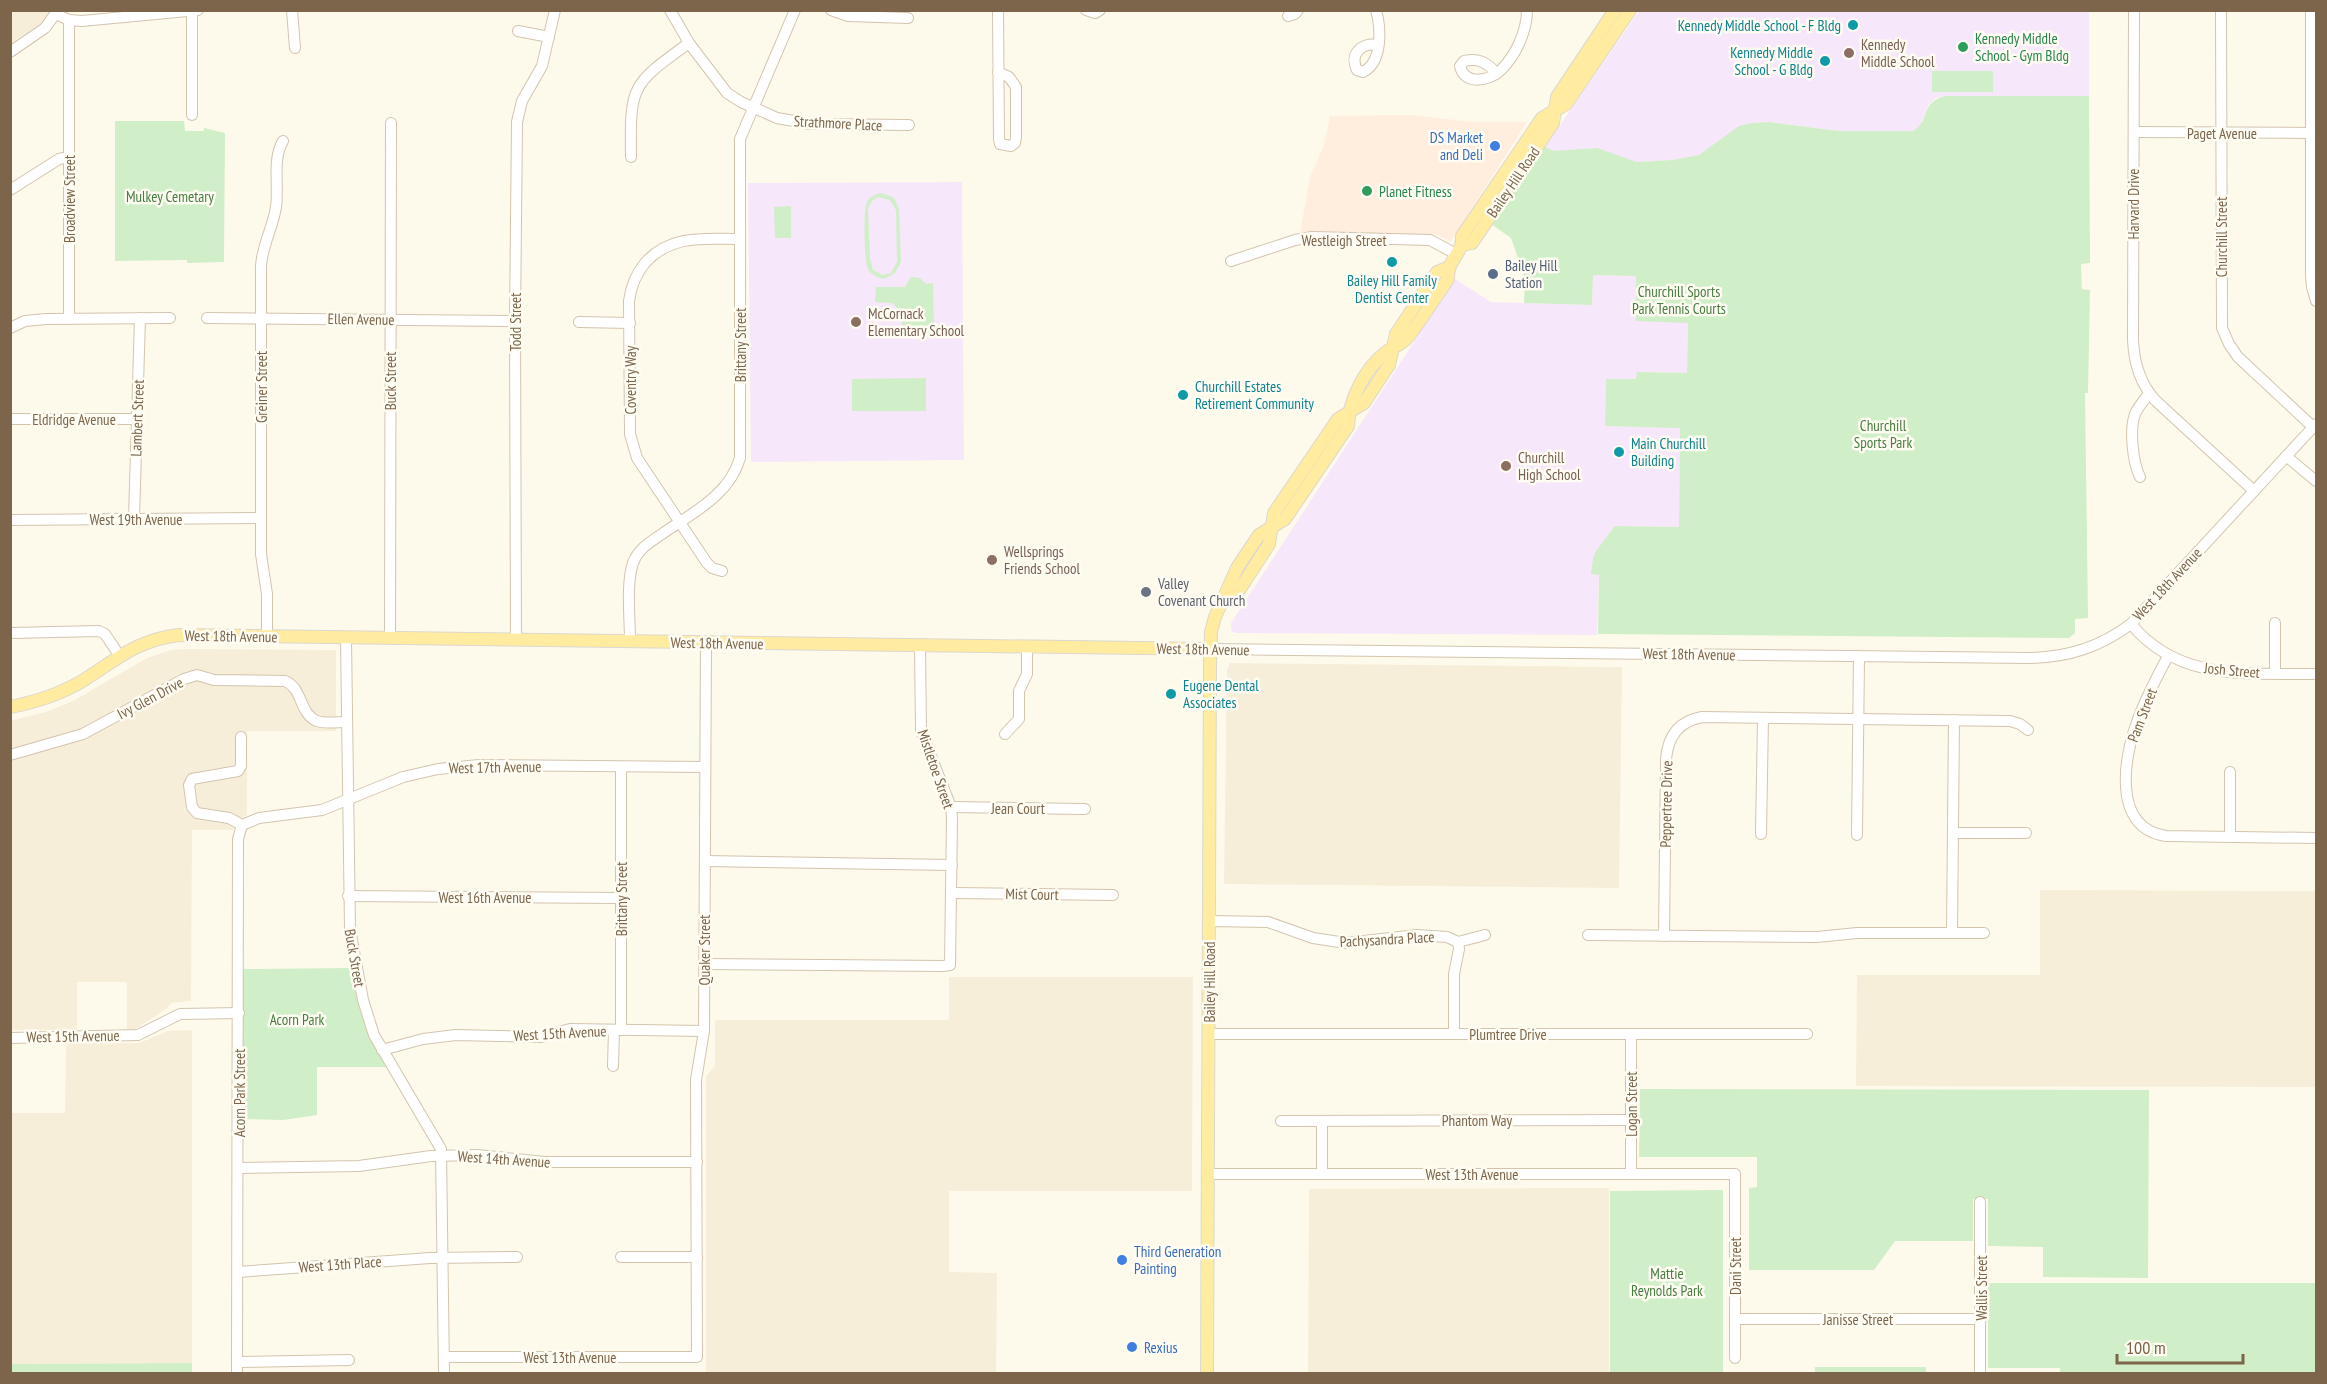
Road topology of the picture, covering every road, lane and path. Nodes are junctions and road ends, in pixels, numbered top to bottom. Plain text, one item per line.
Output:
1 (198, 10) edge
2 (292, 10) edge
3 (555, 10) edge
4 (670, 10) edge
5 (795, 10) edge
6 (831, 10) edge
7 (998, 10) edge
8 (1086, 10) edge
9 (1100, 10) edge
10 (1376, 10) edge
11 (1527, 10) edge
12 (1615, 10) edge
13 (1630, 10) edge
14 (2134, 10) edge
15 (2221, 10) edge
16 (2312, 10) edge
17 (192, 11) edge
18 (57, 12) edge
19 (908, 18) dead end
20 (69, 20) junction
21 (518, 31) dead end
22 (549, 37) junction
23 (689, 43) junction
24 (1377, 45) dead end
25 (295, 48) dead end
26 (10, 52) edge
27 (998, 72) junction
28 (1496, 73) dead end
29 (752, 107) junction
30 (1555, 110) junction
31 (192, 115) dead end
32 (391, 123) dead end
33 (909, 125) dead end
34 (2134, 132) junction
35 (2221, 132) junction
36 (2311, 133) junction
37 (283, 141) dead end
38 (69, 157) junction
39 (631, 157) dead end
40 (1505, 173) junction
41 (1510, 188) junction
42 (10, 190) edge
43 (2314, 216) edge
44 (740, 239) junction
45 (1459, 250) junction
46 (1231, 261) dead end
47 (2316, 301) edge
48 (140, 318) junction
49 (170, 318) dead end
50 (207, 318) dead end
51 (261, 318) junction
52 (69, 319) junction
53 (390, 320) junction
54 (515, 321) junction
55 (579, 322) dead end
56 (630, 322) junction
57 (10, 328) edge
58 (2149, 394) junction
59 (10, 419) edge
60 (138, 419) junction
61 (2315, 425) edge
62 (2286, 456) junction
63 (2140, 477) dead end
64 (2316, 481) edge
65 (2254, 491) junction
66 (134, 518) junction
67 (261, 518) junction
68 (10, 520) edge
69 (679, 522) junction
70 (722, 571) dead end
71 (2275, 623) dead end
72 (2131, 624) junction
73 (10, 633) edge
74 (267, 637) junction
75 (346, 638) junction
76 (390, 638) junction
77 (516, 640) junction
78 (630, 642) junction
79 (706, 642) junction
80 (920, 645) junction
81 (1027, 646) junction
82 (1211, 649) junction
83 (119, 655) junction
84 (1859, 656) junction
85 (2168, 656) junction
86 (2275, 674) junction
87 (2316, 674) edge
88 (10, 707) edge
89 (1763, 718) junction
90 (1859, 719) junction
91 (1954, 720) junction
92 (346, 722) junction
93 (2028, 730) dead end
94 (1005, 734) dead end
95 (241, 737) dead end
96 (10, 755) edge
97 (621, 767) junction
98 (705, 767) junction
99 (2230, 772) dead end
100 (347, 801) junction
101 (951, 807) junction
102 (1086, 808) dead end
103 (242, 825) junction
104 (1953, 833) junction
105 (2026, 833) dead end
106 (1761, 834) dead end
107 (1857, 836) dead end
108 (2230, 837) junction
109 (2316, 838) edge
110 (705, 861) junction
111 (952, 865) junction
112 (952, 893) junction
113 (1113, 895) dead end
114 (348, 896) junction
115 (621, 898) junction
116 (1209, 921) junction
117 (1952, 933) junction
118 (1984, 933) dead end
119 (1485, 935) dead end
120 (1588, 935) dead end
121 (1664, 936) junction
122 (1458, 942) junction
123 (704, 964) junction
124 (238, 1013) junction
125 (617, 1030) junction
126 (704, 1031) junction
127 (1209, 1034) junction
128 (1454, 1034) junction
129 (1631, 1034) junction
130 (1807, 1034) dead end
131 (10, 1038) edge
132 (382, 1050) junction
133 (613, 1066) dead end
134 (1631, 1120) junction
135 (1281, 1121) dead end
136 (1322, 1121) junction
137 (442, 1155) junction
138 (697, 1162) junction
139 (239, 1168) junction
140 (1209, 1173) junction
141 (1322, 1173) junction
142 (1631, 1174) junction
143 (1735, 1174) joint
144 (1980, 1202) dead end
145 (443, 1257) junction
146 (516, 1257) dead end
147 (621, 1257) dead end
148 (697, 1257) junction
149 (238, 1272) junction
150 (1735, 1319) junction
151 (1981, 1319) junction
152 (444, 1357) junction
153 (697, 1357) joint
154 (1735, 1358) dead end
155 (349, 1359) dead end
156 (237, 1368) edge
157 (444, 1374) edge
158 (1207, 1374) edge
159 (1980, 1374) edge

1 - 17 street
2 - 25 street
3 - 22 street, Todd Street
4 - 23 street, Strathmore Place
5 - 29 street, Brittany Street
6 - 19 street
7 - 27 street
8 - 9 street
10 - 24 street
11 - 28 street
12 - 30 main road, Bailey Hill Road
13 - 30 main road, Bailey Hill Road
14 - 34 street, Harvard Drive
15 - 35 street, Churchill Street
16 - 36 street
17 - 20 street
17 - 31 street
18 - 20 street
18 - 26 street
20 - 38 street, Broadview Street
21 - 22 street
22 - 54 street, Todd Street
23 - 29 street, Strathmore Place
23 - 39 street
27 - 27 street
29 - 33 street, Strathmore Place
29 - 44 street, Brittany Street
30 - 40 main road, Bailey Hill Road
30 - 41 main road, Bailey Hill Road
32 - 53 street, Buck Street
34 - 35 street, Paget Avenue
34 - 58 street, Harvard Drive
35 - 36 street, Paget Avenue
35 - 61 street, Churchill Street
36 - 43 street
37 - 51 street, Greiner Street
38 - 42 street
38 - 52 street, Broadview Street
40 - 41 main road
40 - 45 main road, Bailey Hill Road
41 - 45 main road, Bailey Hill Road
43 - 47 street
44 - 56 street, Coventry Way
44 - 69 street, Brittany Street
45 - 46 street, Westleigh Street
45 - 82 main road, Bailey Hill Road
48 - 49 street
48 - 52 street
48 - 60 street, Lambert Street
50 - 51 street, Ellen Avenue
51 - 53 street, Ellen Avenue
51 - 67 street, Greiner Street
52 - 57 street
53 - 54 street, Ellen Avenue
53 - 76 street, Buck Street
54 - 77 street, Todd Street
55 - 56 street
56 - 69 street, Coventry Way
58 - 63 street
58 - 65 street, Harvard Drive
59 - 60 street, Eldridge Avenue
60 - 66 street, Lambert Street
61 - 62 street, West 18th Avenue
62 - 64 street
62 - 65 street, West 18th Avenue
65 - 72 street, West 18th Avenue
66 - 67 street, West 19th Avenue
66 - 68 street, West 19th Avenue
67 - 74 street, Greiner Street
69 - 70 street, Coventry Way
69 - 78 street, Brittany Street
71 - 86 street, Josh Street
72 - 84 street, West 18th Avenue
72 - 85 street, Josh Street
73 - 83 street
74 - 75 main road, West 18th Avenue
74 - 83 main road, West 18th Avenue
75 - 76 main road, West 18th Avenue
75 - 92 street, Buck Street
76 - 77 main road, West 18th Avenue
77 - 78 main road, West 18th Avenue
78 - 79 main road, West 18th Avenue
79 - 80 main road, West 18th Avenue
79 - 98 street, Quaker Street
80 - 81 main road, West 18th Avenue
80 - 101 street, Mistletoe Street
81 - 82 main road, West 18th Avenue
81 - 94 street
82 - 84 street, West 18th Avenue
82 - 116 main road, Bailey Hill Road
83 - 88 main road, West 18th Avenue
84 - 90 street
85 - 86 street, Josh Street
85 - 108 street, Pam Street
86 - 87 street, Josh Street
89 - 90 street, Peppertree Drive
89 - 106 street
89 - 121 street, Peppertree Drive
90 - 91 street, Peppertree Drive
90 - 107 street
91 - 93 street, Peppertree Drive
91 - 104 street
92 - 96 street, Ivy Glen Drive
92 - 100 street, Buck Street
95 - 103 street
97 - 98 street, West 17th Avenue
97 - 100 street, West 17th Avenue
97 - 115 street, Brittany Street
98 - 110 street, Quaker Street
99 - 108 street
100 - 103 street, West 17th Avenue
100 - 114 street, Buck Street
101 - 102 street, Jean Court
101 - 111 street, Mistletoe Street
103 - 124 street, Acorn Park Street
104 - 105 street
104 - 117 street
108 - 109 street, Pam Street
110 - 111 street
110 - 123 street, Quaker Street
111 - 112 street, Mistletoe Street
112 - 113 street, Mist Court
112 - 123 street, Mistletoe Street
114 - 115 street, West 16th Avenue
114 - 132 street, Buck Street
115 - 125 street, Brittany Street
116 - 122 street, Pachysandra Place
116 - 127 main road, Bailey Hill Road
117 - 118 street
117 - 121 street
119 - 122 street, Pachysandra Place
120 - 121 street
122 - 128 street
123 - 126 street, Quaker Street
124 - 131 street, West 15th Avenue
124 - 139 street, Acorn Park Street
125 - 126 street, West 15th Avenue
125 - 132 street, West 15th Avenue
125 - 133 street, Brittany Street
126 - 138 street, Quaker Street
127 - 128 street, Plumtree Drive
127 - 140 main road, Bailey Hill Road
128 - 129 street, Plumtree Drive
129 - 130 street, Plumtree Drive
129 - 134 street, Logan Street
132 - 137 street, Buck Street
134 - 136 street, Phantom Way
134 - 142 street, Logan Street
135 - 136 street, Phantom Way
136 - 141 street
137 - 138 street, West 14th Avenue
137 - 139 street, West 14th Avenue
137 - 145 street, Buck Street
138 - 148 street, Quaker Street
139 - 149 street, Acorn Park Street
140 - 141 street, West 13th Avenue
140 - 158 main road, Bailey Hill Road
141 - 142 street, West 13th Avenue
142 - 143 street, West 13th Avenue
143 - 150 street, Dani Street
144 - 151 street, Wallis Street
145 - 146 street
145 - 149 street, West 13th Place
145 - 152 street, Buck Street
147 - 148 street
148 - 153 street, Quaker Street
149 - 156 street, Acorn Park Street
150 - 151 street, Janisse Street
150 - 154 street, Dani Street
151 - 159 street, Wallis Street
152 - 153 street, West 13th Avenue
152 - 157 street, Buck Street
155 - 156 street, Acorn Park Street

